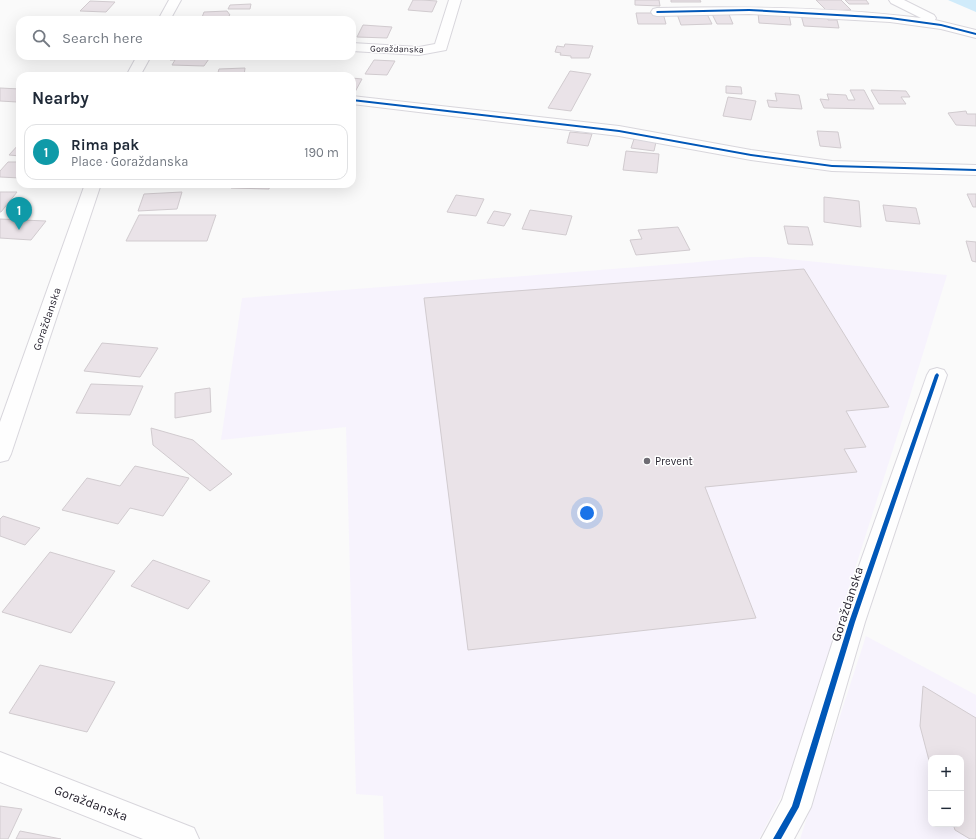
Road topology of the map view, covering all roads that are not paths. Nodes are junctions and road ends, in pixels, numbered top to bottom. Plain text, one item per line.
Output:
1 (175, 0) edge
2 (455, 0) edge
3 (895, 0) edge
4 (657, 12) dead end
5 (166, 16) edge
6 (942, 25) junction
7 (976, 34) edge
8 (356, 48) edge
9 (142, 60) edge
10 (135, 72) edge
11 (356, 100) edge
12 (976, 170) edge
13 (92, 188) edge
14 (937, 375) dead end
15 (0, 454) edge
16 (0, 767) edge
17 (183, 839) edge
18 (777, 839) edge

1 - 5 street
2 - 8 street, Goraždanska
3 - 6 street
4 - 6 street
6 - 7 street
9 - 10 street
11 - 12 street
13 - 15 street, Goraždanska
14 - 18 street, Goraždanska
16 - 17 street, Goraždanska

